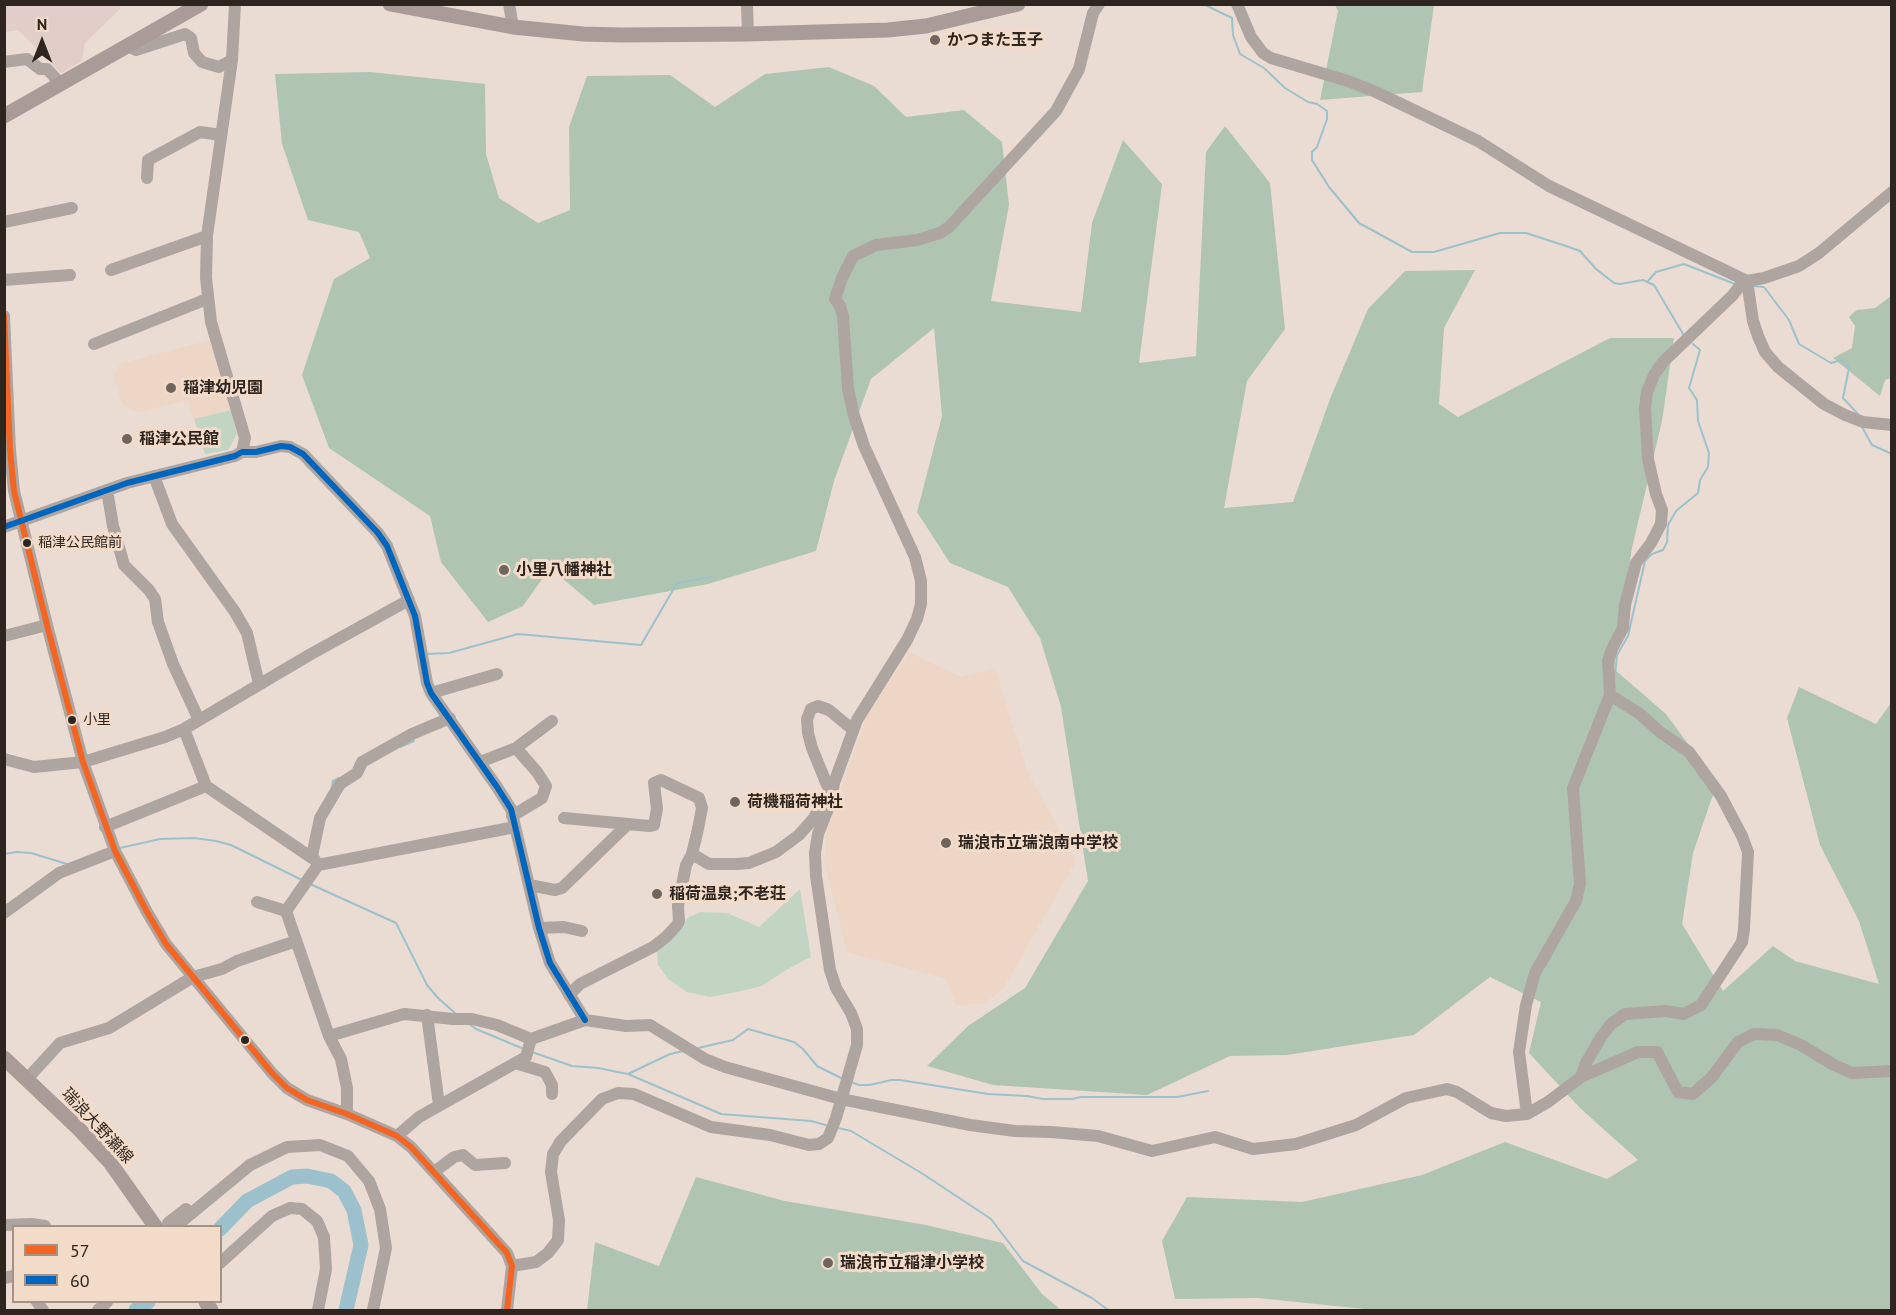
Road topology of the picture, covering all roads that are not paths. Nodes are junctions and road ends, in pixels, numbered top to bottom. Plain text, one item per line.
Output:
1 (201, 4) edge
2 (235, 4) edge
3 (390, 4) edge
4 (509, 4) edge
5 (747, 4) edge
6 (1018, 4) edge
7 (1099, 4) edge
8 (1237, 4) edge
9 (513, 27) junction
10 (748, 34) junction
11 (128, 46) junction
12 (232, 60) junction
13 (4, 62) edge
14 (62, 84) junction
15 (4, 116) edge
16 (221, 135) junction
17 (147, 178) dead end
18 (1892, 192) edge
19 (72, 208) dead end
20 (4, 222) edge
21 (207, 236) junction
22 (111, 270) dead end
23 (70, 275) dead end
24 (4, 280) edge
25 (1745, 281) junction
26 (207, 299) junction
27 (4, 316) edge
28 (94, 345) dead end
29 (1892, 425) edge
30 (7, 450) edge
31 (242, 452) junction
32 (154, 476) junction
33 (107, 490) junction
34 (22, 521) junction
35 (4, 527) edge
36 (409, 600) junction
37 (47, 626) junction
38 (4, 636) edge
39 (497, 674) dead end
40 (259, 684) junction
41 (431, 693) junction
42 (1610, 695) junction
43 (450, 718) junction
44 (199, 720) junction
45 (552, 721) dead end
46 (184, 729) junction
47 (853, 730) junction
48 (516, 748) junction
49 (4, 759) edge
50 (83, 762) junction
51 (480, 762) junction
52 (206, 786) junction
53 (832, 793) junction
54 (564, 818) dead end
55 (513, 821) junction
56 (628, 824) junction
57 (105, 827) junction
58 (113, 847) junction
59 (692, 854) junction
60 (315, 861) junction
61 (530, 885) junction
62 (257, 902) dead end
63 (286, 911) junction
64 (4, 913) edge
65 (539, 928) junction
66 (582, 931) dead end
67 (296, 941) junction
68 (193, 977) junction
69 (569, 995) junction
70 (427, 1015) junction
71 (585, 1020) junction
72 (329, 1036) junction
73 (531, 1039) junction
74 (4, 1058) edge
75 (521, 1060) junction
76 (1892, 1071) edge
77 (1581, 1077) junction
78 (27, 1079) junction
79 (552, 1094) dead end
80 (841, 1099) junction
81 (439, 1105) junction
82 (347, 1114) junction
83 (1527, 1114) junction
84 (397, 1136) junction
85 (505, 1162) dead end
86 (434, 1172) junction
87 (4, 1225) edge
88 (36, 1225) edge
89 (166, 1225) edge
90 (222, 1261) edge
91 (512, 1266) junction
92 (318, 1311) edge
93 (373, 1311) edge
94 (507, 1311) edge

1 - 11 main road
2 - 12 street
3 - 9 main road
4 - 9 street
5 - 10 street
6 - 10 main road
7 - 47 street
8 - 25 street
9 - 10 main road
11 - 12 street
11 - 14 main road
12 - 16 street
13 - 14 street
14 - 15 main road
16 - 17 street
16 - 21 street
18 - 25 street
19 - 20 street
21 - 22 street
21 - 26 street
23 - 24 street
25 - 29 street
25 - 42 street
26 - 28 street
26 - 31 street
27 - 30 street
30 - 34 street
31 - 32 street
31 - 36 street
32 - 33 street
32 - 40 street
33 - 34 street
33 - 44 street
34 - 35 street
34 - 37 street
36 - 40 street
36 - 41 street
37 - 38 street
37 - 50 street
39 - 41 street
40 - 44 street
41 - 43 street
42 - 77 street
42 - 83 street
43 - 51 street
43 - 60 street
44 - 46 street
45 - 48 street
46 - 50 street
46 - 52 street
47 - 53 street
47 - 53 street
48 - 51 street
48 - 55 street
49 - 50 street
50 - 57 street
51 - 55 street
52 - 57 street
52 - 60 street
53 - 59 street
53 - 80 street
54 - 56 street
55 - 60 street
55 - 61 street
56 - 59 street
56 - 61 street
57 - 58 street
58 - 64 street
58 - 68 street
59 - 69 street
60 - 63 street
61 - 65 street
62 - 63 street
63 - 67 street
65 - 66 street
65 - 69 street
67 - 68 street
67 - 72 street
68 - 78 street
68 - 82 street
69 - 71 street
70 - 72 street
70 - 73 street
70 - 81 street
71 - 73 street
71 - 80 street
72 - 82 street
73 - 75 street
74 - 78 main road, 瑞浪大野瀬線
75 - 79 street
75 - 81 street
76 - 77 street
77 - 83 street
78 - 89 main road, 瑞浪大野瀬線
80 - 83 street
80 - 91 street
81 - 84 street
82 - 84 street
84 - 86 street
85 - 86 street
86 - 91 street
87 - 88 street
89 - 93 street
90 - 92 street
91 - 94 street

